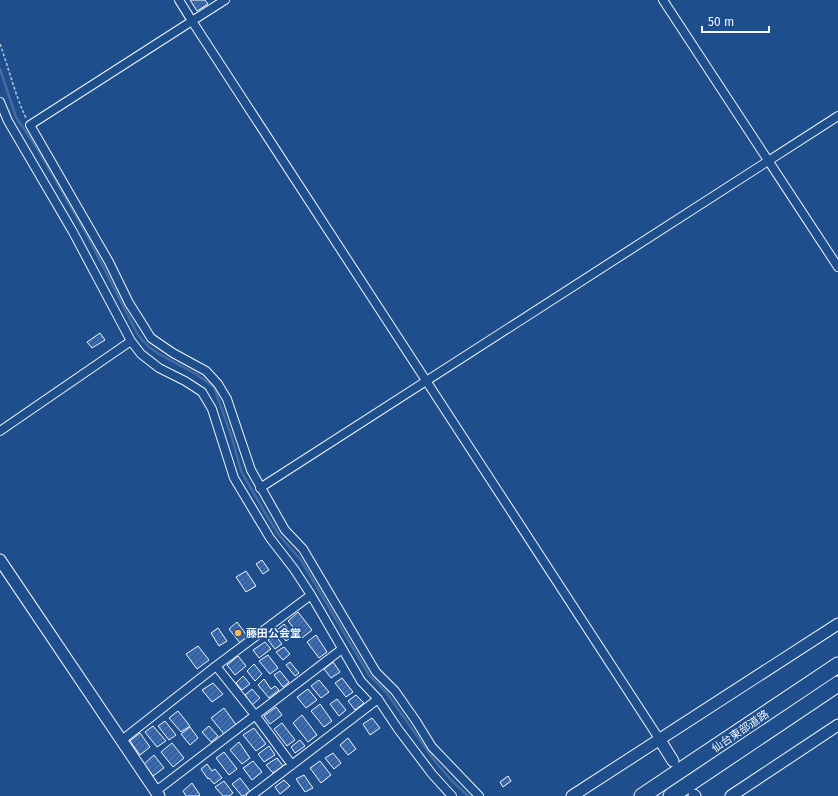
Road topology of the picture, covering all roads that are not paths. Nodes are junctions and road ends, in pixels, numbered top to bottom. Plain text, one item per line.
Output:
1 (179, 0) edge
2 (225, 0) edge
3 (663, 0) edge
4 (192, 21) junction
5 (0, 102) edge
6 (838, 116) edge
7 (768, 160) junction
8 (838, 267) edge
9 (131, 341) junction
10 (426, 380) junction
11 (0, 431) edge
12 (260, 488) junction
13 (0, 560) edge
14 (311, 595) junction
15 (838, 624) edge
16 (342, 649) junction
17 (838, 665) edge
18 (216, 666) junction
19 (838, 684) edge
20 (378, 699) junction
21 (255, 715) junction
22 (838, 725) edge
23 (122, 740) junction
24 (660, 740) junction
25 (673, 761) dead end
26 (292, 765) junction
27 (158, 794) edge
28 (251, 796) edge
29 (452, 796) edge
30 (479, 796) edge
31 (572, 796) edge
32 (642, 796) edge
33 (671, 796) edge
34 (731, 796) edge

1 - 4 street
2 - 4 street
3 - 7 street
4 - 10 street
4 - 12 street
5 - 9 street
6 - 7 street
7 - 8 street
7 - 10 street
9 - 11 street
9 - 14 street
10 - 12 street
10 - 24 street
12 - 30 street
13 - 23 street
14 - 16 street
14 - 18 street
15 - 24 street
16 - 20 street
16 - 21 street
17 - 32 highway, 仙台東部道路
18 - 21 street
18 - 23 street
19 - 33 highway, 仙台東部道路
20 - 26 street
20 - 29 street
21 - 26 street
21 - 27 street
22 - 34 street
23 - 27 street
24 - 25 street
24 - 31 street
26 - 28 street

